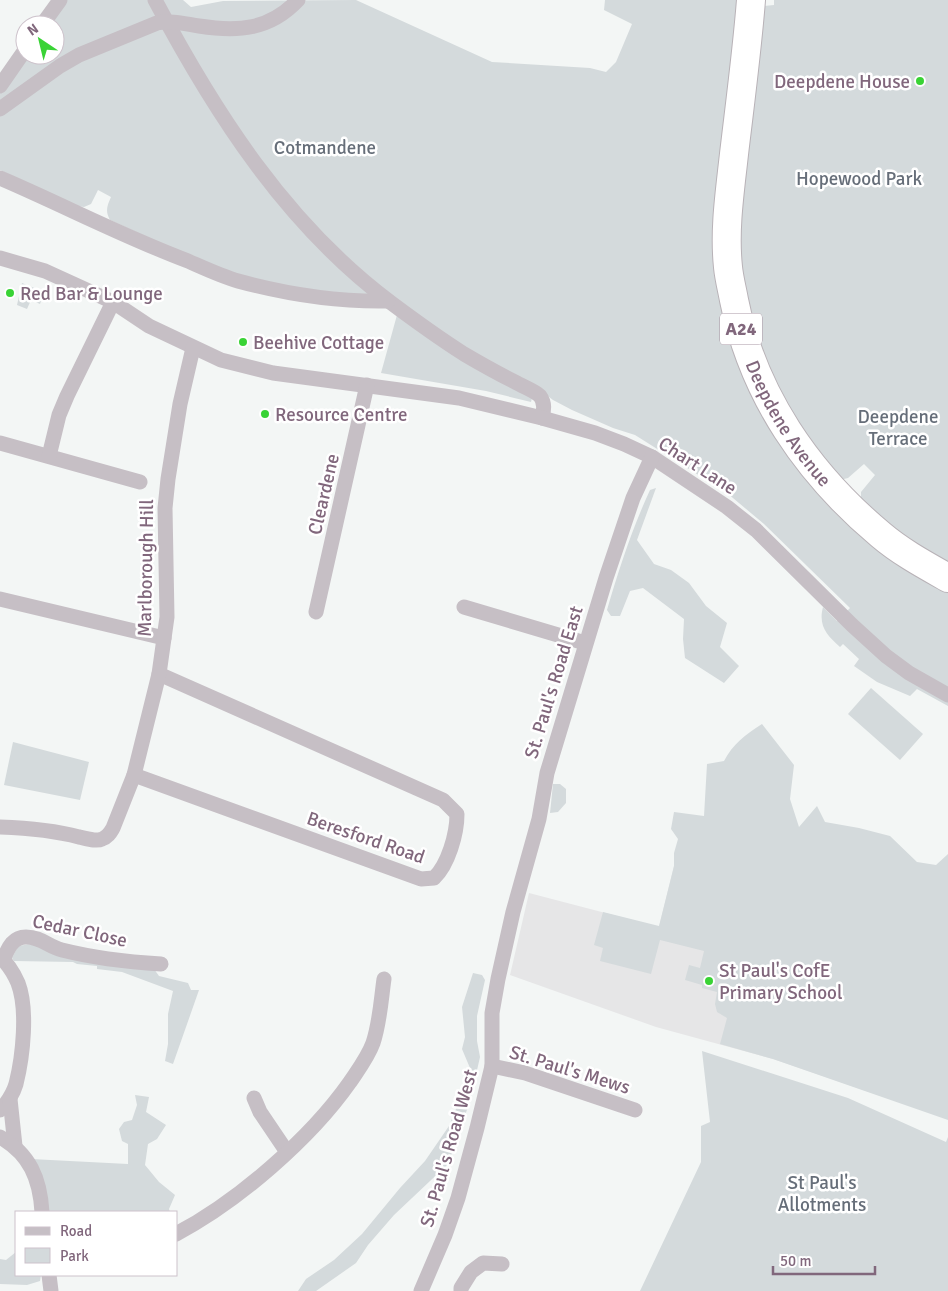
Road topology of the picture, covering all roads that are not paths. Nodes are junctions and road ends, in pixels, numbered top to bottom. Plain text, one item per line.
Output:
1 (60, 0) edge
2 (155, 0) edge
3 (298, 0) edge
4 (751, 0) edge
5 (49, 15) edge
6 (166, 21) junction
7 (15, 64) edge
8 (0, 86) edge
9 (0, 110) edge
10 (0, 178) edge
11 (0, 258) edge
12 (388, 301) junction
13 (113, 302) junction
14 (193, 348) junction
15 (367, 385) junction
16 (542, 418) junction
17 (0, 443) edge
18 (49, 456) junction
19 (652, 457) junction
20 (140, 482) dead end
21 (948, 578) edge
22 (0, 599) edge
23 (464, 607) dead end
24 (316, 612) dead end
25 (164, 638) junction
26 (585, 643) junction
27 (159, 674) junction
28 (948, 695) edge
29 (134, 775) junction
30 (0, 827) edge
31 (511, 924) joint
32 (2, 958) edge
33 (161, 964) dead end
34 (384, 979) dead end
35 (492, 1066) junction
36 (254, 1098) dead end
37 (5, 1104) edge
38 (635, 1110) dead end
39 (0, 1137) edge
40 (15, 1146) junction
41 (287, 1152) junction
42 (42, 1211) edge
43 (178, 1233) edge
44 (502, 1264) dead end
45 (49, 1276) edge
46 (51, 1291) edge
47 (421, 1291) edge
48 (461, 1291) edge

1 - 5 street
2 - 6 street
3 - 6 street
4 - 21 highway, Deepdene Avenue / A24
6 - 9 street
6 - 12 street
7 - 8 street
10 - 12 street
11 - 13 street, Chart Lane
12 - 16 street
13 - 14 street, Chart Lane
13 - 18 street
14 - 15 street, Chart Lane
14 - 25 street, Marlborough Hill
15 - 16 street, Chart Lane
15 - 24 street, Cleardene
16 - 19 street, Chart Lane
17 - 18 street
18 - 20 street
19 - 26 street, St. Paul's Road East
19 - 28 street, Chart Lane
22 - 25 street
23 - 26 street
25 - 27 street, Marlborough Hill
26 - 31 street, St. Paul's Road East
27 - 29 street, Marlborough Hill
27 - 29 street, Beresford Road
29 - 30 street, Marlborough Hill
31 - 35 street, St. Paul's Road West
32 - 33 street, Cedar Close
32 - 37 street
34 - 41 street
35 - 38 street, St. Paul's Mews
35 - 47 street, St. Paul's Road West
36 - 41 street
37 - 40 street
39 - 40 street
40 - 42 street
41 - 43 street
44 - 48 street
45 - 46 street

